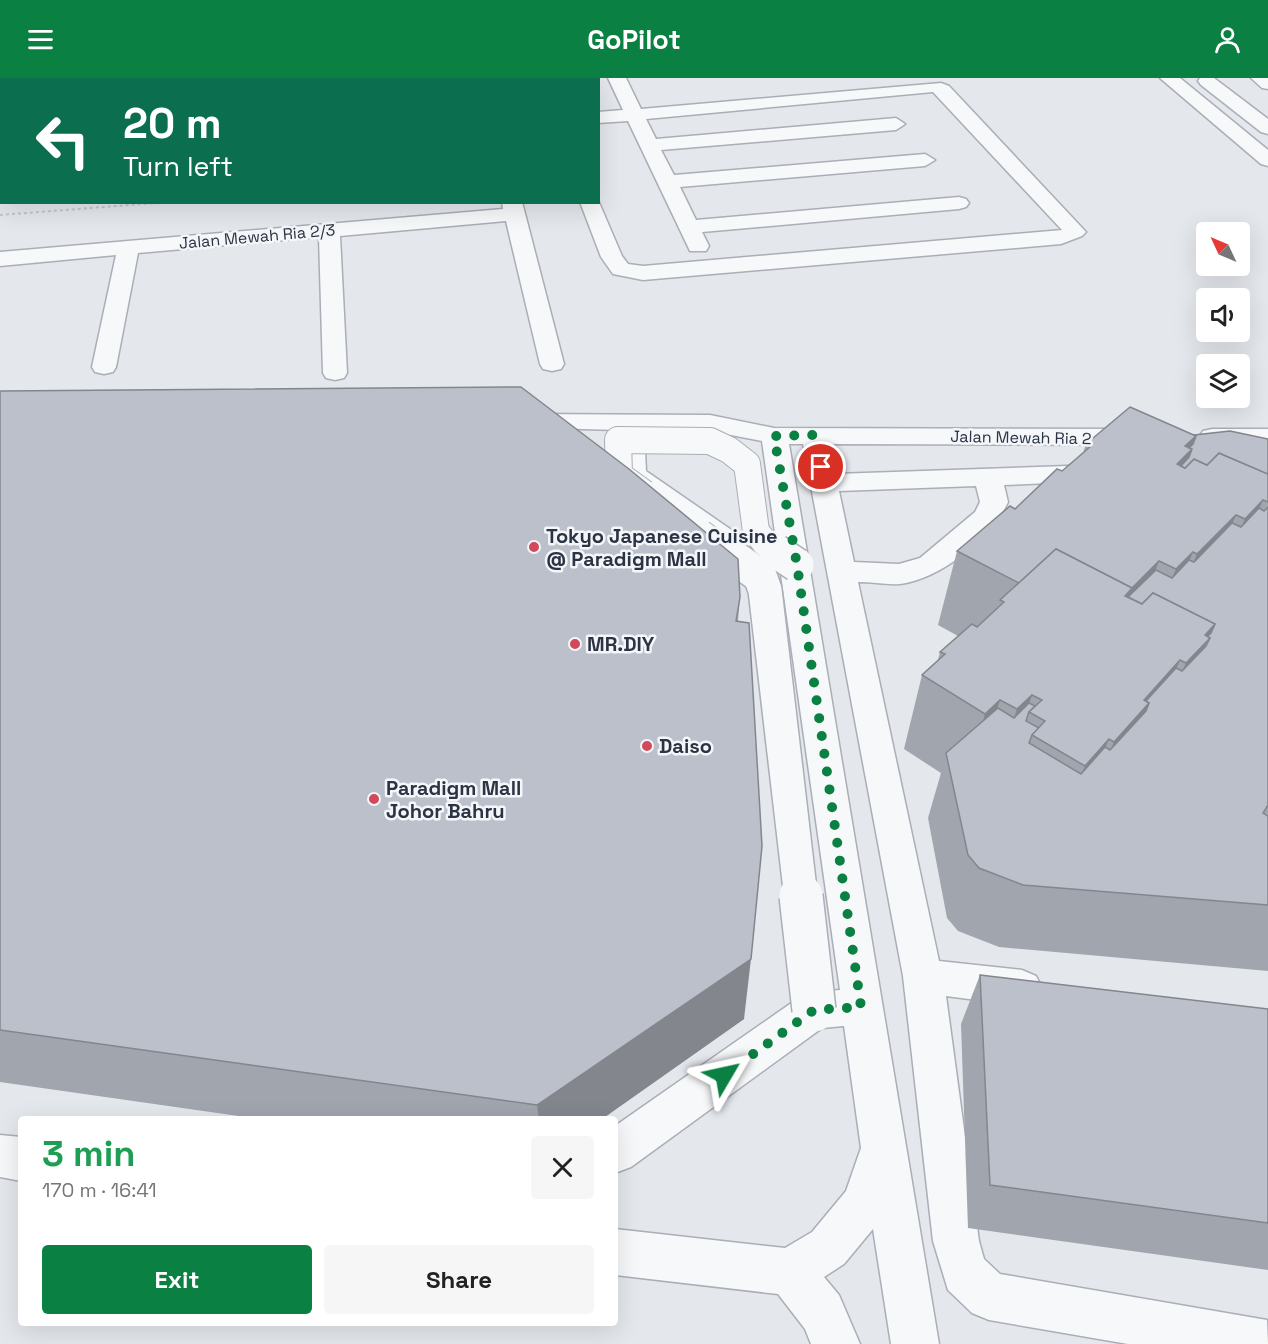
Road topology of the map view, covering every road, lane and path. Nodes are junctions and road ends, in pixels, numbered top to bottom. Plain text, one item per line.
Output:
1 (617, 78) edge
2 (1169, 78) edge
3 (1203, 78) edge
4 (1260, 78) edge
5 (1268, 84) edge
6 (865, 85) edge
7 (634, 115) junction
8 (600, 117) edge
9 (896, 124) junction
10 (1268, 129) edge
11 (649, 145) junction
12 (925, 160) junction
13 (1268, 160) edge
14 (667, 182) junction
15 (142, 204) edge
16 (591, 204) edge
17 (514, 208) edge
18 (0, 215) edge
19 (975, 223) junction
20 (689, 227) junction
21 (329, 230) junction
22 (128, 248) junction
23 (0, 259) edge
24 (710, 269) junction
25 (552, 364) dead end
26 (104, 368) dead end
27 (335, 373) dead end
28 (498, 431) edge
29 (625, 431) junction
30 (814, 435) junction
31 (774, 436) junction
32 (1268, 437) edge
33 (1122, 474) edge
34 (988, 477) junction
35 (824, 483) junction
36 (842, 570) junction
37 (799, 579) junction
38 (923, 976) junction
39 (1054, 992) edge
40 (861, 1007) junction
41 (814, 1010) junction
42 (885, 1144) junction
43 (618, 1150) edge
44 (0, 1156) edge
45 (18, 1159) edge
46 (618, 1252) edge
47 (790, 1272) junction
48 (836, 1344) edge
49 (915, 1344) edge
50 (1267, 1344) edge

1 - 7 street
2 - 13 street
3 - 10 street
4 - 5 street
6 - 7 street
6 - 9 street
6 - 19 street
7 - 8 street
7 - 11 street
9 - 11 street
9 - 12 street
11 - 14 street
12 - 14 street
12 - 19 street
14 - 20 street
15 - 18 path
16 - 24 street
17 - 21 street, Jalan Mewah Ria 2/3
17 - 25 street
19 - 20 street
19 - 24 street
20 - 24 street
21 - 22 street, Jalan Mewah Ria 2/3
21 - 27 street
22 - 23 street, Jalan Mewah Ria 2/3
22 - 26 street
28 - 29 street
29 - 31 street, Jalan Mewah Ria 2
29 - 37 street
29 - 37 street, bridge
29 - 41 street, bridge
30 - 31 street, Jalan Mewah Ria 2
30 - 32 street, Jalan Mewah Ria 2
30 - 35 street
31 - 37 street
33 - 34 street
34 - 35 street
34 - 36 street
35 - 36 street
36 - 38 street
37 - 40 street
38 - 39 street
38 - 50 street
40 - 41 street
40 - 42 street
41 - 43 street
42 - 47 street
42 - 49 street
44 - 45 street
46 - 47 street
47 - 48 street

